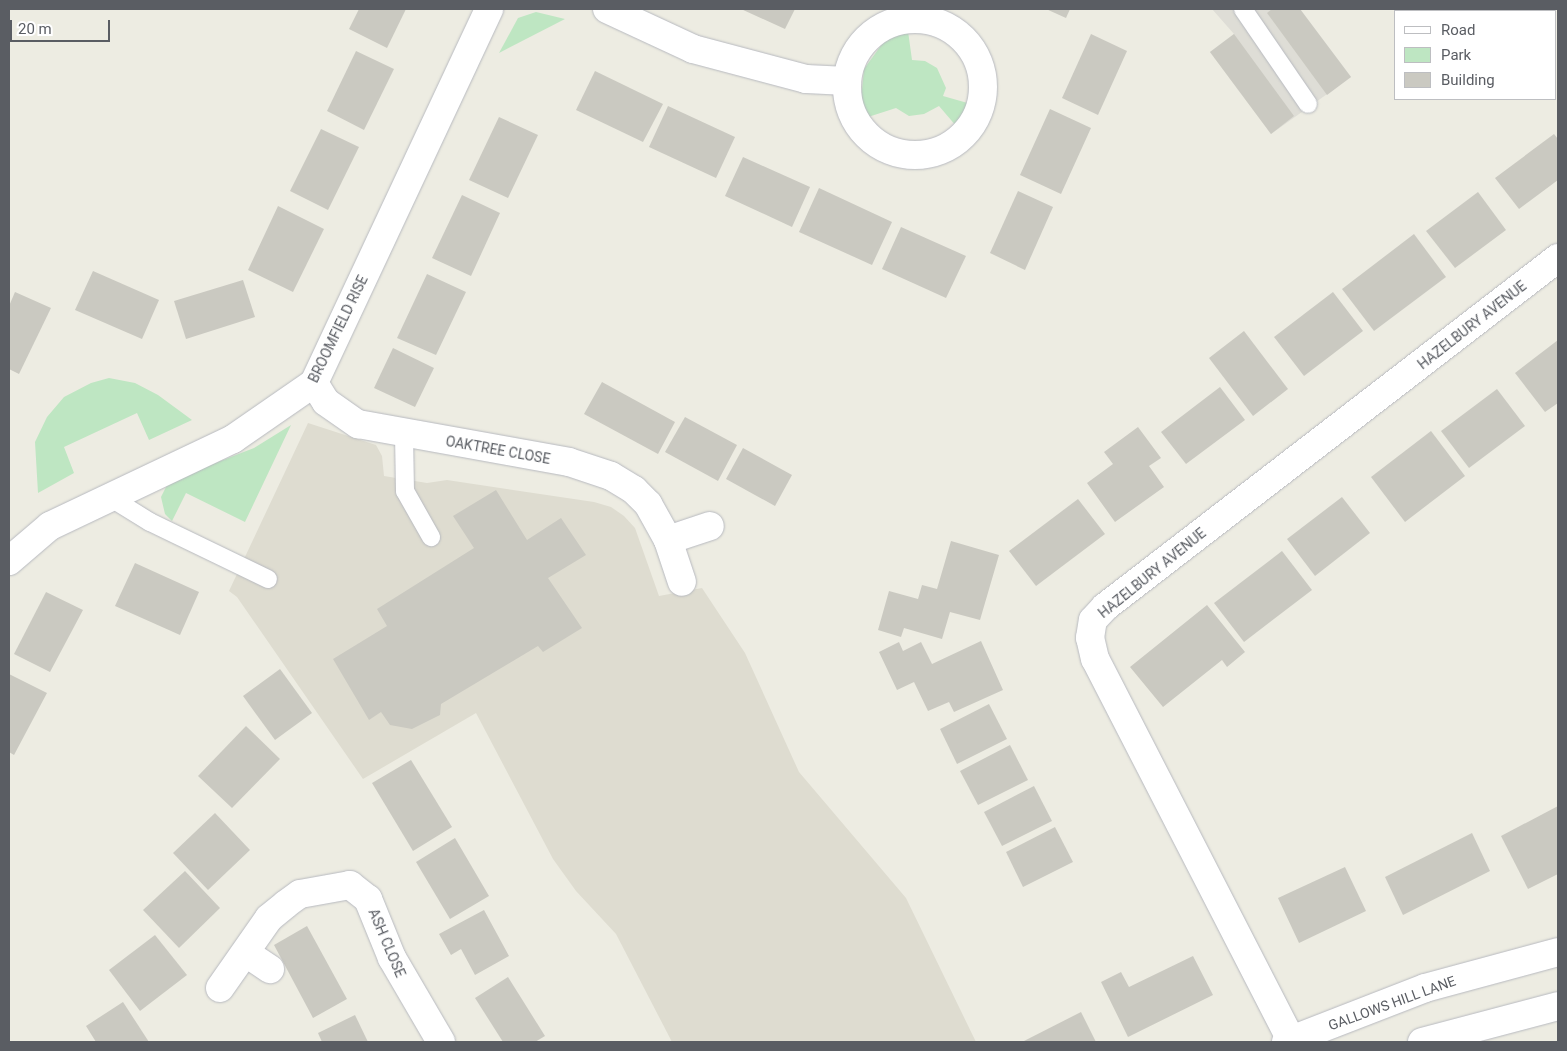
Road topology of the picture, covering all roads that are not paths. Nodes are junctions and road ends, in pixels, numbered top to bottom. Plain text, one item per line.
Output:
1 (489, 9) edge
2 (607, 9) edge
3 (1248, 11) edge
4 (847, 81) junction
5 (1308, 104) dead end
6 (1558, 258) edge
7 (314, 384) junction
8 (404, 434) junction
9 (108, 496) junction
10 (710, 526) dead end
11 (431, 537) dead end
12 (668, 540) junction
13 (9, 561) edge
14 (268, 579) dead end
15 (682, 582) dead end
16 (1558, 952) edge
17 (246, 953) junction
18 (270, 969) dead end
19 (220, 988) dead end
20 (1558, 1006) edge
21 (1289, 1041) edge
22 (441, 1042) edge
23 (1422, 1042) edge

1 - 7 street, BROOMFIELD RISE
2 - 4 street
3 - 5 lane
4 - 4 street
6 - 21 street, HAZELBURY AVENUE
7 - 8 street, OAKTREE CLOSE
7 - 9 street, BROOMFIELD RISE
8 - 11 lane
8 - 12 street, OAKTREE CLOSE
9 - 13 street, BROOMFIELD RISE
9 - 14 lane
10 - 12 street
12 - 15 street, OAKTREE CLOSE
16 - 21 street, GALLOWS HILL LANE
17 - 18 street
17 - 19 street, ASH CLOSE
17 - 22 street, ASH CLOSE
20 - 23 street

